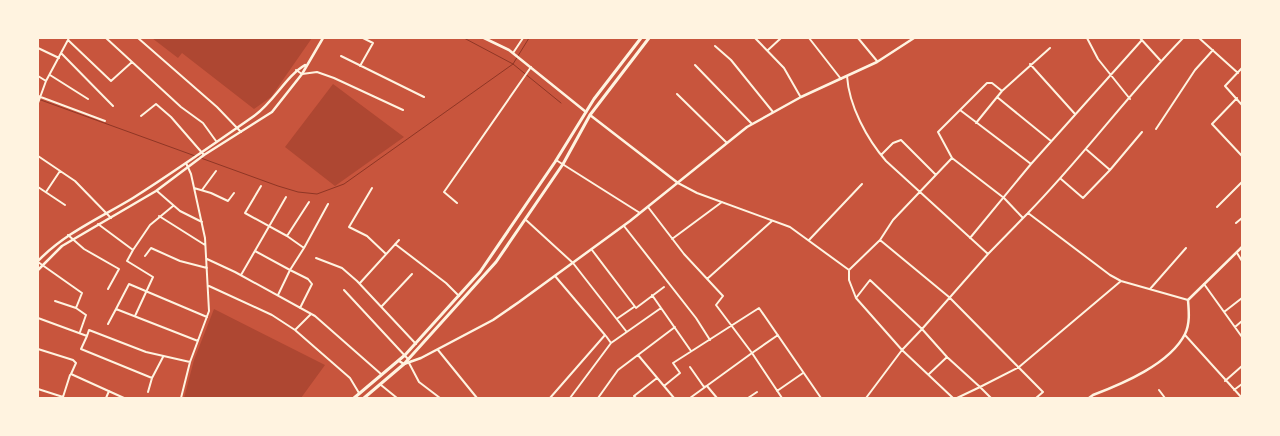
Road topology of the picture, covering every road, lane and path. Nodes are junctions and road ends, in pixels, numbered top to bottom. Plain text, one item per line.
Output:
1 (106, 38) edge
2 (138, 38) edge
3 (323, 38) edge
4 (363, 38) edge
5 (484, 38) edge
6 (523, 38) edge
7 (641, 38) edge
8 (649, 38) edge
9 (755, 38) edge
10 (780, 38) edge
11 (809, 38) edge
12 (858, 38) edge
13 (914, 38) edge
14 (1087, 38) edge
15 (1183, 38) edge
16 (1199, 38) edge
17 (68, 39) edge
18 (1141, 39) edge
19 (715, 46) dead end
20 (38, 48) edge
21 (1050, 48) dead end
22 (1213, 50) junction
23 (768, 51) junction
24 (61, 52) junction
25 (513, 53) junction
26 (341, 56) dead end
27 (58, 58) junction
28 (1160, 61) junction
29 (132, 62) junction
30 (877, 62) junction
31 (1030, 64) junction
32 (305, 65) junction
33 (695, 65) dead end
34 (360, 66) junction
35 (530, 67) junction
36 (1242, 68) edge
37 (296, 70) junction
38 (1238, 73) junction
39 (302, 74) junction
40 (1109, 74) junction
41 (49, 75) junction
42 (38, 76) edge
43 (847, 76) junction
44 (840, 79) junction
45 (46, 81) junction
46 (1002, 91) junction
47 (677, 94) dead end
48 (39, 97) edge
49 (424, 97) dead end
50 (801, 97) junction
51 (997, 97) junction
52 (1237, 98) junction
53 (88, 99) dead end
54 (594, 99) junction
55 (1130, 99) junction
56 (1242, 102) edge
57 (38, 103) edge
58 (599, 103) junction
59 (113, 106) dead end
60 (402, 110) dead end
61 (960, 110) junction
62 (586, 112) junction
63 (773, 112) junction
64 (1075, 114) junction
65 (590, 115) junction
66 (141, 116) dead end
67 (105, 121) dead end
68 (976, 123) junction
69 (752, 124) junction
70 (237, 127) junction
71 (1156, 129) dead end
72 (241, 132) junction
73 (1142, 132) dead end
74 (216, 141) junction
75 (1051, 141) junction
76 (727, 143) junction
77 (1086, 150) junction
78 (201, 152) junction
79 (881, 155) junction
80 (38, 156) edge
81 (203, 156) junction
82 (1242, 156) edge
83 (952, 158) junction
84 (556, 160) junction
85 (188, 162) junction
86 (563, 164) junction
87 (1031, 164) junction
88 (190, 168) junction
89 (60, 170) junction
90 (1110, 170) junction
91 (216, 172) dead end
92 (936, 175) junction
93 (1062, 179) junction
94 (1242, 182) edge
95 (678, 183) junction
96 (862, 184) dead end
97 (261, 186) dead end
98 (38, 187) edge
99 (194, 188) junction
100 (372, 188) dead end
101 (202, 190) junction
102 (156, 191) junction
103 (46, 192) junction
104 (921, 192) junction
105 (234, 193) dead end
106 (286, 197) dead end
107 (1004, 198) junction
108 (309, 202) dead end
109 (722, 202) junction
110 (457, 203) dead end
111 (328, 204) dead end
112 (65, 205) dead end
113 (173, 206) junction
114 (648, 207) junction
115 (1217, 207) dead end
116 (640, 213) junction
117 (1028, 213) junction
118 (108, 214) junction
119 (158, 216) junction
120 (1022, 217) junction
121 (111, 218) junction
122 (1242, 218) edge
123 (526, 220) junction
124 (772, 221) junction
125 (202, 222) junction
126 (1236, 223) dead end
127 (98, 224) junction
128 (269, 226) junction
129 (624, 226) junction
130 (68, 235) junction
131 (288, 236) junction
132 (73, 238) junction
133 (970, 238) junction
134 (672, 239) junction
135 (399, 240) dead end
136 (809, 240) junction
137 (880, 240) junction
138 (395, 244) junction
139 (206, 246) junction
140 (1242, 247) edge
141 (304, 248) junction
142 (1186, 248) dead end
143 (133, 250) junction
144 (496, 250) junction
145 (592, 250) junction
146 (255, 251) junction
147 (1237, 253) junction
148 (386, 254) junction
149 (502, 254) junction
150 (988, 254) junction
151 (145, 256) dead end
152 (316, 258) dead end
153 (207, 259) junction
154 (1242, 260) edge
155 (39, 262) edge
156 (573, 263) junction
157 (207, 268) junction
158 (38, 270) edge
159 (290, 270) junction
160 (850, 270) junction
161 (481, 271) junction
162 (412, 274) dead end
163 (486, 274) junction
164 (241, 275) junction
165 (555, 276) junction
166 (707, 279) junction
167 (1121, 281) junction
168 (360, 284) junction
169 (1204, 284) junction
170 (209, 286) junction
171 (664, 287) dead end
172 (108, 289) dead end
173 (1150, 289) junction
174 (344, 290) dead end
175 (148, 292) junction
176 (277, 295) junction
177 (652, 295) junction
178 (459, 296) junction
179 (948, 297) junction
180 (856, 298) junction
181 (1242, 298) edge
182 (1188, 300) junction
183 (55, 301) dead end
184 (382, 306) junction
185 (76, 308) junction
186 (300, 308) junction
187 (449, 308) junction
188 (636, 308) junction
189 (661, 308) junction
190 (116, 309) junction
191 (453, 312) junction
192 (1224, 312) junction
193 (311, 314) junction
194 (135, 316) junction
195 (207, 317) junction
196 (38, 318) edge
197 (618, 318) junction
198 (1242, 321) edge
199 (108, 324) dead end
200 (732, 326) junction
201 (675, 327) junction
202 (1235, 327) junction
203 (922, 329) junction
204 (295, 330) junction
205 (626, 330) junction
206 (79, 333) junction
207 (605, 335) junction
208 (778, 335) junction
209 (1185, 335) junction
210 (87, 336) junction
211 (1242, 337) edge
212 (710, 340) junction
213 (198, 341) junction
214 (611, 343) junction
215 (416, 344) junction
216 (38, 349) edge
217 (437, 349) junction
218 (902, 350) junction
219 (692, 351) junction
220 (752, 353) junction
221 (405, 355) junction
222 (638, 355) junction
223 (163, 357) junction
224 (947, 357) junction
225 (399, 361) junction
226 (409, 361) junction
227 (190, 362) junction
228 (404, 364) junction
229 (1242, 366) edge
230 (690, 367) dead end
231 (1019, 367) junction
232 (803, 373) junction
233 (71, 374) junction
234 (928, 374) junction
235 (383, 375) junction
236 (152, 378) junction
237 (657, 378) junction
238 (1225, 381) junction
239 (1242, 384) edge
240 (381, 385) junction
241 (664, 386) junction
242 (707, 386) junction
243 (980, 387) junction
244 (38, 389) edge
245 (1159, 390) dead end
246 (1234, 390) junction
247 (109, 391) junction
248 (777, 391) junction
249 (148, 392) dead end
250 (758, 392) dead end
251 (359, 394) junction
252 (673, 397) edge
253 (106, 398) edge
254 (124, 398) edge
255 (181, 398) edge
256 (354, 398) edge
257 (366, 398) edge
258 (397, 398) edge
259 (440, 398) edge
260 (477, 398) edge
261 (550, 398) edge
262 (570, 398) edge
263 (598, 398) edge
264 (636, 398) edge
265 (669, 398) edge
266 (690, 398) edge
267 (717, 398) edge
268 (748, 398) edge
269 (782, 398) edge
270 (821, 398) edge
271 (866, 398) edge
272 (952, 398) edge
273 (957, 398) edge
274 (991, 398) edge
275 (1036, 398) edge
276 (1089, 398) edge
277 (1165, 398) edge
278 (1242, 398) edge

1 - 29 street
2 - 70 street
3 - 32 street
4 - 34 street
5 - 25 street
6 - 25 street
7 - 54 main road
8 - 58 main road
9 - 23 street
10 - 23 street
11 - 44 street
12 - 30 street
13 - 30 street
14 - 40 street
15 - 28 street
16 - 22 street
17 - 24 street
17 - 29 street
18 - 28 street
18 - 40 street
19 - 63 street
20 - 27 street
21 - 31 street
22 - 38 street
22 - 71 street
23 - 50 street
24 - 27 street
24 - 59 street
25 - 35 street
26 - 34 street
27 - 41 street
28 - 55 street
29 - 74 street
30 - 43 street
31 - 46 street
31 - 64 street
32 - 37 street
32 - 39 street
33 - 69 street
34 - 49 street
35 - 62 street
35 - 110 street
36 - 38 street
37 - 39 street
37 - 70 street
38 - 52 street
39 - 60 street
39 - 72 street
40 - 55 street
40 - 64 street
41 - 45 street
41 - 53 street
42 - 45 street
43 - 44 street
43 - 79 street
44 - 50 street
45 - 48 street
46 - 51 street
46 - 61 street
47 - 76 street
48 - 57 street
48 - 67 street
50 - 63 street
51 - 68 street
51 - 75 street
52 - 56 street
52 - 82 street
54 - 58 main road
54 - 62 main road
55 - 77 street
58 - 65 main road
61 - 68 street
61 - 83 street
62 - 65 street
62 - 84 main road
63 - 69 street
64 - 75 street
65 - 86 main road
65 - 95 street
66 - 78 street
68 - 87 street
69 - 76 street
70 - 72 street
70 - 74 street
72 - 81 street
73 - 90 street
74 - 78 street
75 - 87 street
76 - 95 street
77 - 90 street
77 - 93 street
78 - 81 street
78 - 85 street
79 - 92 street
79 - 104 street
80 - 89 street
81 - 88 street
83 - 92 street
83 - 107 street
84 - 86 street
84 - 144 main road
85 - 88 street
85 - 118 street
86 - 116 street
86 - 123 main road
87 - 107 street
88 - 99 street
88 - 102 street
89 - 103 street
89 - 118 street
90 - 93 street
91 - 101 street
92 - 104 street
93 - 117 street
94 - 115 street
95 - 109 street
95 - 114 street
96 - 136 street
97 - 128 street
98 - 103 street
99 - 101 street
99 - 125 street
100 - 148 street
101 - 105 street
102 - 113 street
102 - 121 street
103 - 112 street
104 - 133 street
104 - 137 street
106 - 128 street
107 - 120 street
107 - 133 street
108 - 131 street
109 - 124 street
109 - 134 street
111 - 141 street
113 - 119 street
113 - 125 street
114 - 116 street
114 - 134 street
116 - 129 street
117 - 120 street
117 - 167 street
118 - 121 street
118 - 130 street
119 - 139 street
119 - 143 street
120 - 150 street
121 - 127 street
122 - 126 street
123 - 149 main road
123 - 156 street
124 - 136 street
124 - 166 street
125 - 139 street
127 - 132 street
127 - 143 street
128 - 131 street
128 - 146 street
129 - 145 street
129 - 212 street
130 - 132 street
130 - 155 street
131 - 141 street
132 - 155 street
132 - 172 street
133 - 150 street
134 - 166 street
135 - 138 street
136 - 160 street
137 - 160 street
137 - 179 street
138 - 148 street
138 - 178 street
139 - 153 street
140 - 147 street
141 - 159 street
142 - 173 street
143 - 175 street
144 - 149 main road
144 - 161 main road
145 - 156 street
145 - 188 street
146 - 159 street
146 - 164 street
147 - 154 street
147 - 169 street
148 - 168 street
149 - 163 main road
150 - 179 street
151 - 157 street
152 - 168 street
153 - 157 street
153 - 164 street
155 - 158 street
155 - 185 street
156 - 165 street
156 - 197 street
157 - 170 street
159 - 176 street
159 - 186 street
160 - 180 street
161 - 163 main road
161 - 178 main road
162 - 184 street
163 - 191 main road
164 - 176 street
165 - 207 street
165 - 217 street
166 - 200 street
167 - 173 street
167 - 231 street
168 - 184 street
169 - 182 street
169 - 192 street
170 - 195 street
170 - 204 street
171 - 177 street
173 - 182 street
174 - 221 street
175 - 190 street
175 - 194 street
175 - 195 street
176 - 186 street
177 - 188 street
177 - 189 street
178 - 187 main road
179 - 203 street
179 - 231 street
180 - 203 street
180 - 218 street
181 - 192 street
182 - 209 street
183 - 185 street
184 - 215 street
185 - 206 street
186 - 193 street
187 - 191 main road
187 - 215 main road
188 - 197 street
189 - 201 street
189 - 205 street
190 - 194 street
190 - 199 street
191 - 226 main road
192 - 202 street
193 - 204 street
193 - 235 street
194 - 213 street
195 - 213 street
196 - 206 street
197 - 205 street
198 - 202 street
200 - 208 street
200 - 212 street
200 - 220 street
201 - 219 street
201 - 222 street
202 - 211 street
203 - 218 street
203 - 224 street
204 - 251 street
205 - 214 street
206 - 210 street
207 - 214 street
207 - 261 street
208 - 220 street
208 - 232 street
209 - 238 street
209 - 276 street
210 - 223 street
210 - 236 street
212 - 219 street
213 - 227 street
214 - 262 street
215 - 221 main road
216 - 233 street
217 - 226 street
217 - 260 street
218 - 234 street
218 - 271 street
219 - 241 street
220 - 242 street
220 - 248 street
221 - 225 main road
221 - 226 street
222 - 237 street
222 - 263 street
223 - 227 street
223 - 236 street
224 - 234 street
224 - 243 street
225 - 228 street
225 - 235 main road
226 - 228 main road
226 - 259 street
227 - 255 street
228 - 240 main road
229 - 238 street
230 - 242 street
231 - 243 street
231 - 275 street
232 - 248 street
232 - 270 street
233 - 244 street
233 - 247 street
234 - 272 street
235 - 251 main road
236 - 249 street
237 - 241 street
237 - 264 street
238 - 246 street
239 - 246 street
240 - 257 main road
240 - 258 street
241 - 252 street
242 - 266 street
242 - 267 street
243 - 273 street
243 - 274 street
245 - 277 street
246 - 278 street
247 - 253 street
247 - 254 street
248 - 269 street
250 - 268 street
251 - 256 main road
252 - 265 street

